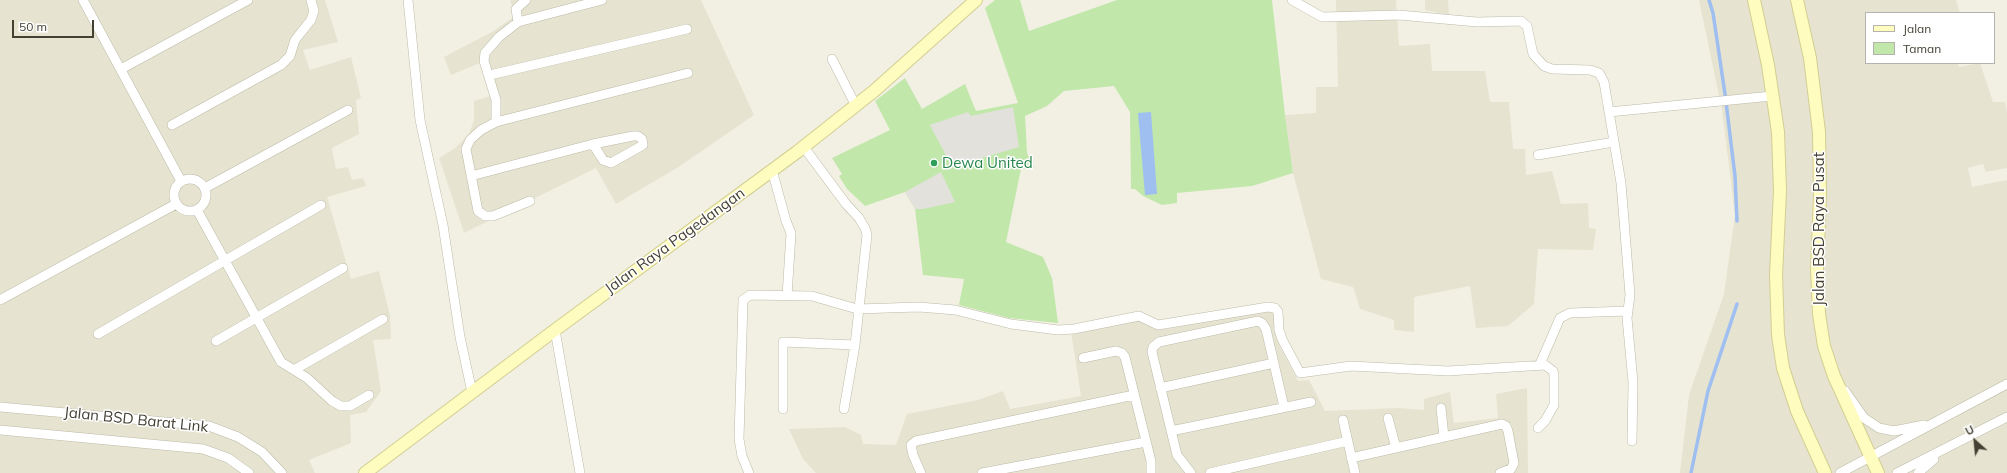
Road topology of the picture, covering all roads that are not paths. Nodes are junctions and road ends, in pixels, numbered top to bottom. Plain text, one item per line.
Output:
1 (83, 0) edge
2 (248, 0) edge
3 (311, 0) edge
4 (408, 0) edge
5 (526, 0) edge
6 (602, 0) edge
7 (976, 0) edge
8 (1292, 0) edge
9 (1754, 0) edge
10 (1796, 0) edge
11 (518, 22) junction
12 (687, 28) dead end
13 (832, 59) dead end
14 (121, 69) junction
15 (688, 73) dead end
16 (490, 76) junction
17 (1772, 96) junction
18 (856, 106) junction
19 (348, 110) dead end
20 (1609, 112) junction
21 (496, 122) junction
22 (172, 125) dead end
23 (1614, 142) junction
24 (593, 144) junction
25 (803, 146) junction
26 (1538, 154) dead end
27 (772, 170) junction
28 (471, 176) junction
29 (181, 181) junction
30 (205, 188) junction
31 (530, 201) dead end
32 (176, 204) junction
33 (322, 206) dead end
34 (197, 210) junction
35 (225, 261) junction
36 (343, 268) dead end
37 (787, 296) junction
38 (0, 300) edge
39 (857, 309) junction
40 (1628, 310) junction
41 (256, 318) junction
42 (383, 319) dead end
43 (555, 330) junction
44 (98, 334) dead end
45 (216, 341) dead end
46 (854, 344) junction
47 (1083, 358) dead end
48 (1274, 363) junction
49 (1540, 364) junction
50 (294, 370) junction
51 (1834, 376) junction
52 (2007, 384) edge
53 (1160, 388) junction
54 (472, 392) junction
55 (369, 395) dead end
56 (1134, 395) junction
57 (1311, 402) dead end
58 (0, 407) edge
59 (1284, 407) junction
60 (1441, 408) dead end
61 (783, 409) dead end
62 (844, 409) dead end
63 (1388, 418) dead end
64 (2007, 418) edge
65 (1343, 420) dead end
66 (1936, 422) junction
67 (1538, 428) dead end
68 (0, 430) edge
69 (1171, 431) junction
70 (1444, 437) junction
71 (1348, 441) junction
72 (1632, 441) dead end
73 (1146, 442) junction
74 (1396, 448) junction
75 (1942, 452) junction
76 (1871, 457) junction
77 (1351, 458) junction
78 (249, 473) edge
79 (282, 473) edge
80 (365, 473) edge
81 (580, 473) edge
82 (749, 473) edge
83 (921, 473) edge
84 (982, 473) edge
85 (1151, 473) edge
86 (1191, 473) edge
87 (1210, 473) edge
88 (1355, 473) edge
89 (1500, 473) edge
90 (1825, 473) edge
91 (1840, 473) edge
92 (1878, 473) edge
93 (1897, 473) edge
94 (1918, 473) edge

1 - 14 street
2 - 14 street
3 - 22 street
4 - 54 street
5 - 11 street
6 - 11 street
7 - 18 main road, Jalan Raya Pagedangan
8 - 20 street
9 - 17 main road
10 - 51 main road, Jalan BSD Raya Pusat
11 - 16 street
12 - 16 street
13 - 18 street
14 - 29 street
15 - 21 street
16 - 21 street
17 - 20 street
17 - 90 main road
18 - 25 main road, Jalan Raya Pagedangan
19 - 30 street
20 - 23 street
21 - 28 street
23 - 26 street
23 - 40 street
24 - 24 street
24 - 28 street
25 - 27 main road, Jalan Raya Pagedangan
25 - 39 street
27 - 37 street
27 - 43 main road, Jalan Raya Pagedangan
28 - 31 street
29 - 30 street
29 - 32 street
30 - 34 street
32 - 34 street
32 - 38 street
33 - 35 street
34 - 35 street
35 - 41 street
35 - 44 street
36 - 41 street
37 - 39 street
37 - 82 street
39 - 46 street
39 - 49 street
40 - 49 street
40 - 72 street
41 - 45 street
41 - 50 street
42 - 50 street
43 - 54 main road, Jalan Raya Pagedangan
43 - 81 street
46 - 61 street
46 - 62 street
47 - 56 street
48 - 53 street
48 - 53 street
48 - 59 street
49 - 67 street
50 - 55 street
51 - 66 street
51 - 76 main road, Jalan BSD Raya Pusat
52 - 66 street
53 - 69 street
54 - 80 main road, Jalan Raya Pagedangan
56 - 73 street
56 - 83 street
57 - 59 street
58 - 79 street, Jalan BSD Barat Link
59 - 69 street
60 - 70 street
63 - 74 street
64 - 75 street
65 - 71 street
66 - 76 street
68 - 78 street, Jalan BSD Barat Link
69 - 86 street
70 - 74 street
70 - 89 street
71 - 77 street
71 - 87 street
73 - 84 street
73 - 85 street
74 - 77 street
75 - 93 street
75 - 94 street
76 - 91 street
76 - 92 main road, Jalan BSD Raya Pusat
77 - 88 street

